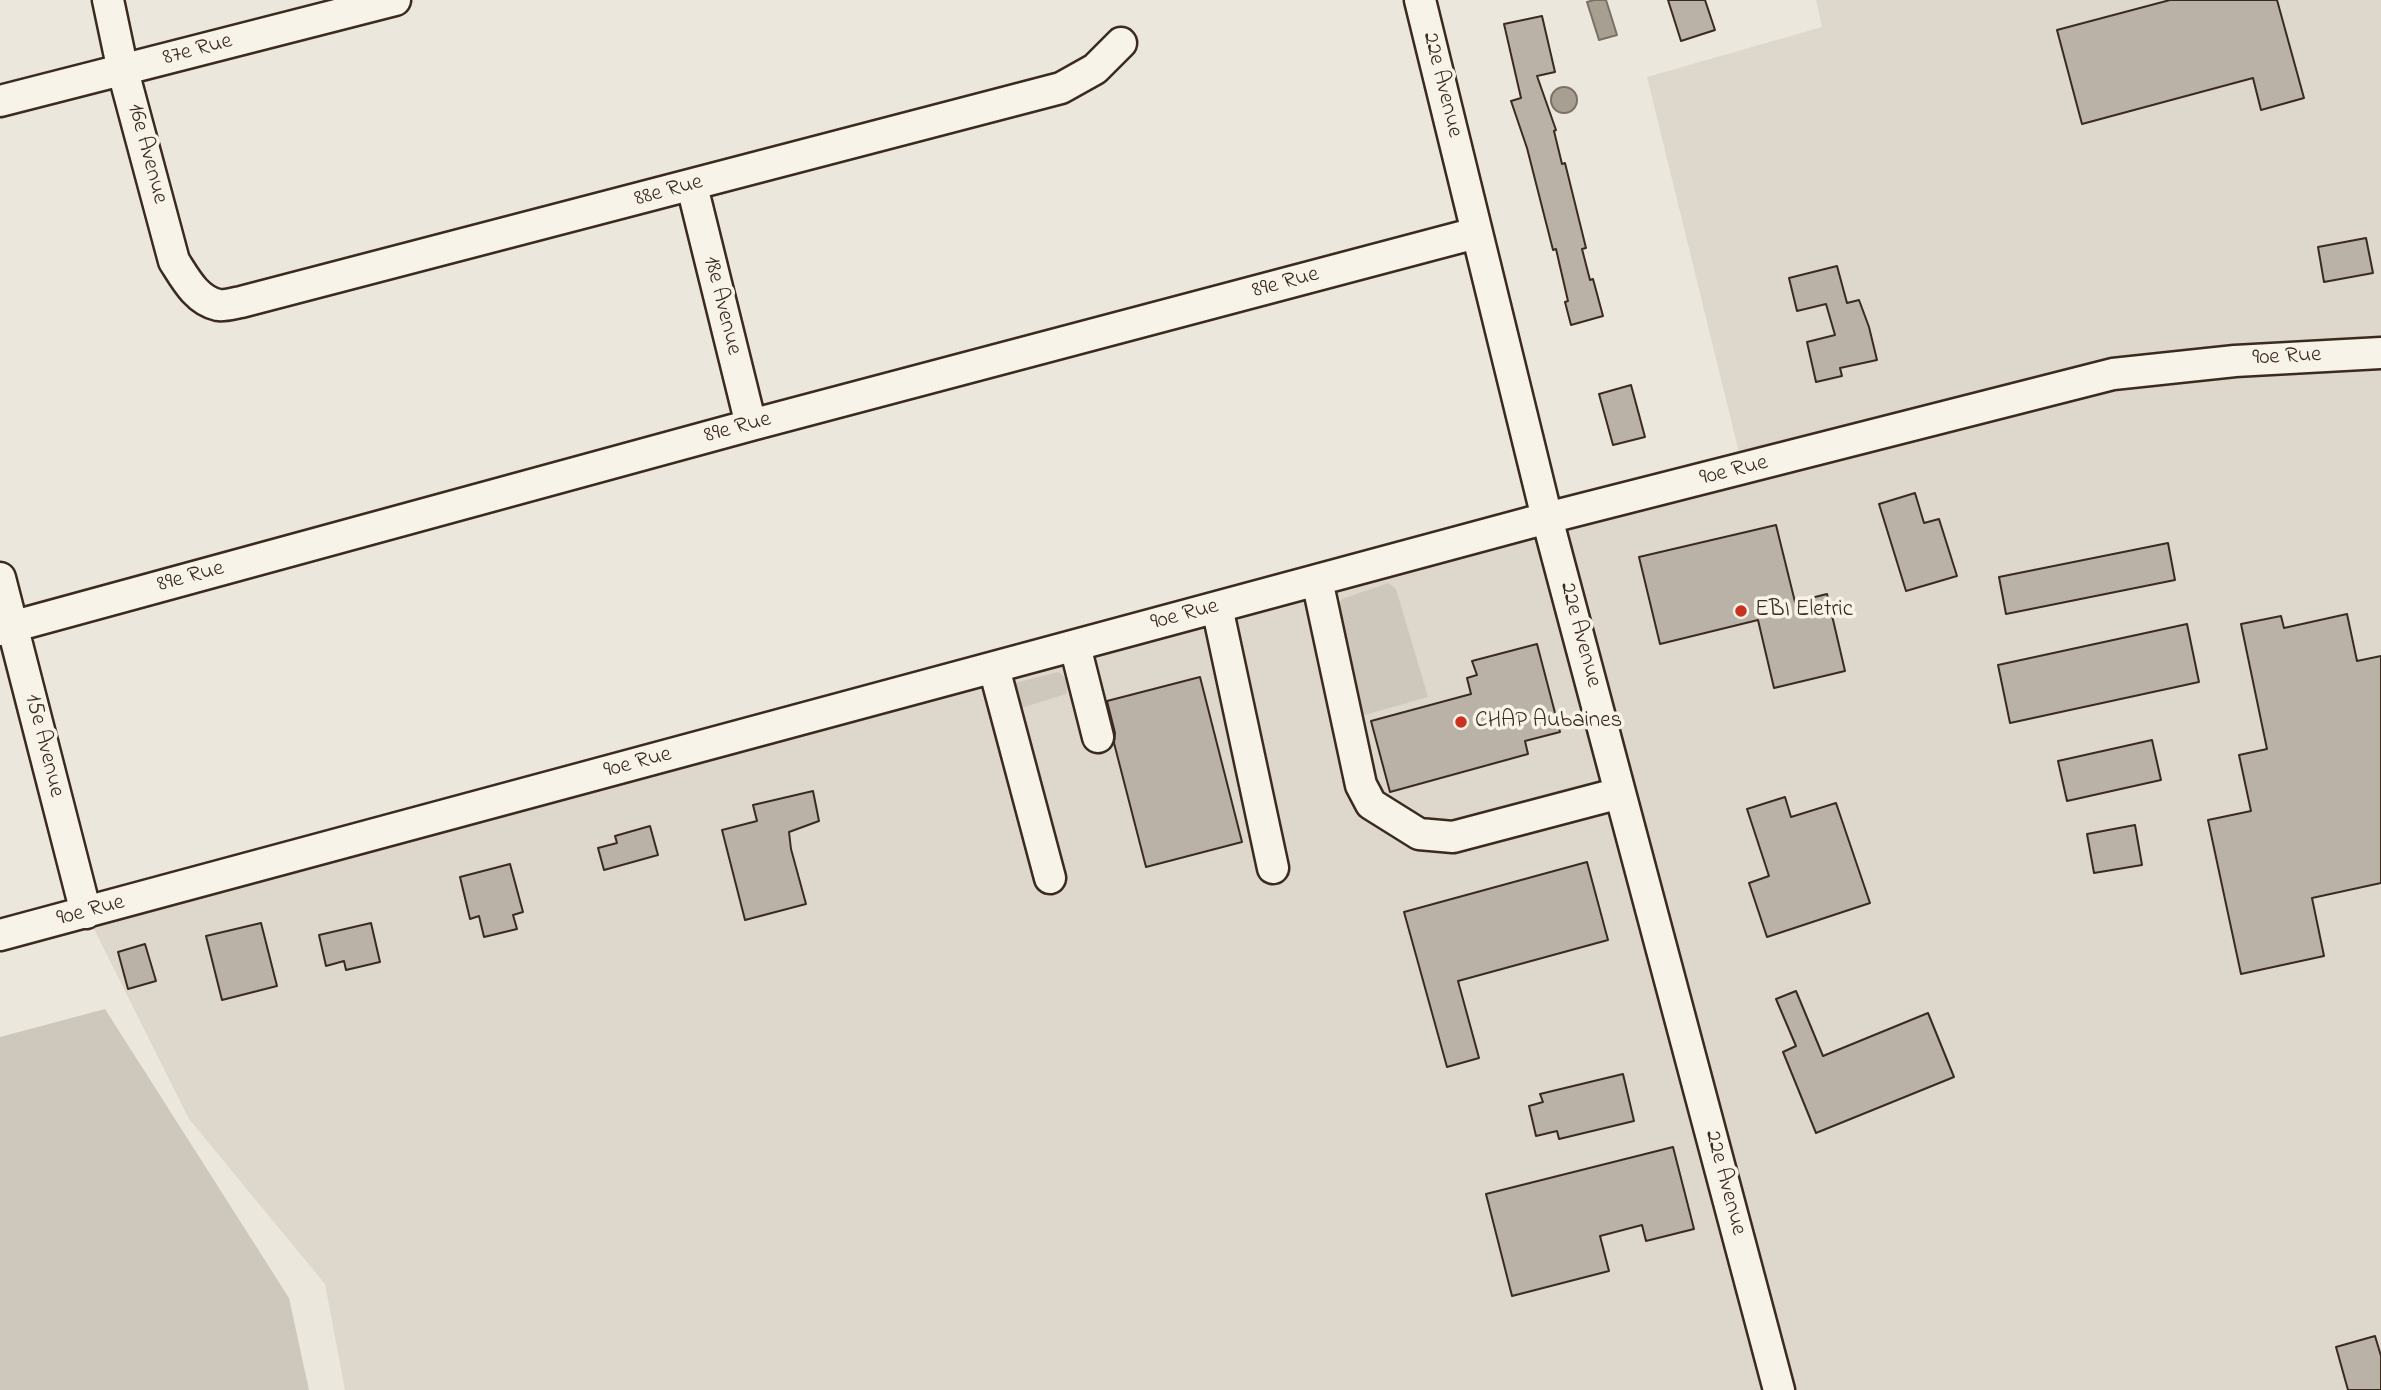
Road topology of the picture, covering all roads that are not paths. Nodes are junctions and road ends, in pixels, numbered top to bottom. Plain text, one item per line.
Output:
1 (108, 0) edge
2 (395, 0) edge
3 (1420, 0) edge
4 (1122, 43) dead end
5 (123, 71) junction
6 (0, 101) edge
7 (692, 186) junction
8 (1476, 233) junction
9 (203, 299) joint
10 (2381, 353) edge
11 (751, 425) junction
12 (1547, 518) junction
13 (0, 578) edge
14 (1317, 580) junction
15 (1217, 607) junction
16 (7, 629) edge
17 (1074, 646) junction
18 (993, 668) junction
19 (1098, 737) dead end
20 (1620, 793) junction
21 (1273, 869) dead end
22 (1049, 878) dead end
23 (86, 913) junction
24 (0, 935) edge
25 (1779, 1390) edge

1 - 5 street, 16e Avenue
2 - 5 street, 87e Rue
3 - 8 street, 22e Avenue
4 - 7 street, 88e Rue
5 - 6 street, 87e Rue
5 - 9 street, 16e Avenue
7 - 9 street, 88e Rue
7 - 11 street, 18e Avenue
8 - 11 street, 89e Rue
8 - 12 street, 22e Avenue
10 - 12 street, 90e Rue
11 - 16 street, 89e Rue
12 - 14 street, 90e Rue
12 - 20 street, 22e Avenue
13 - 16 street, 15e Avenue
14 - 15 street, 90e Rue
14 - 20 street
15 - 17 street, 90e Rue
15 - 21 street
16 - 23 street, 15e Avenue
17 - 18 street, 90e Rue
17 - 19 street
18 - 22 street
18 - 23 street, 90e Rue
20 - 25 street, 22e Avenue
23 - 24 street, 90e Rue

